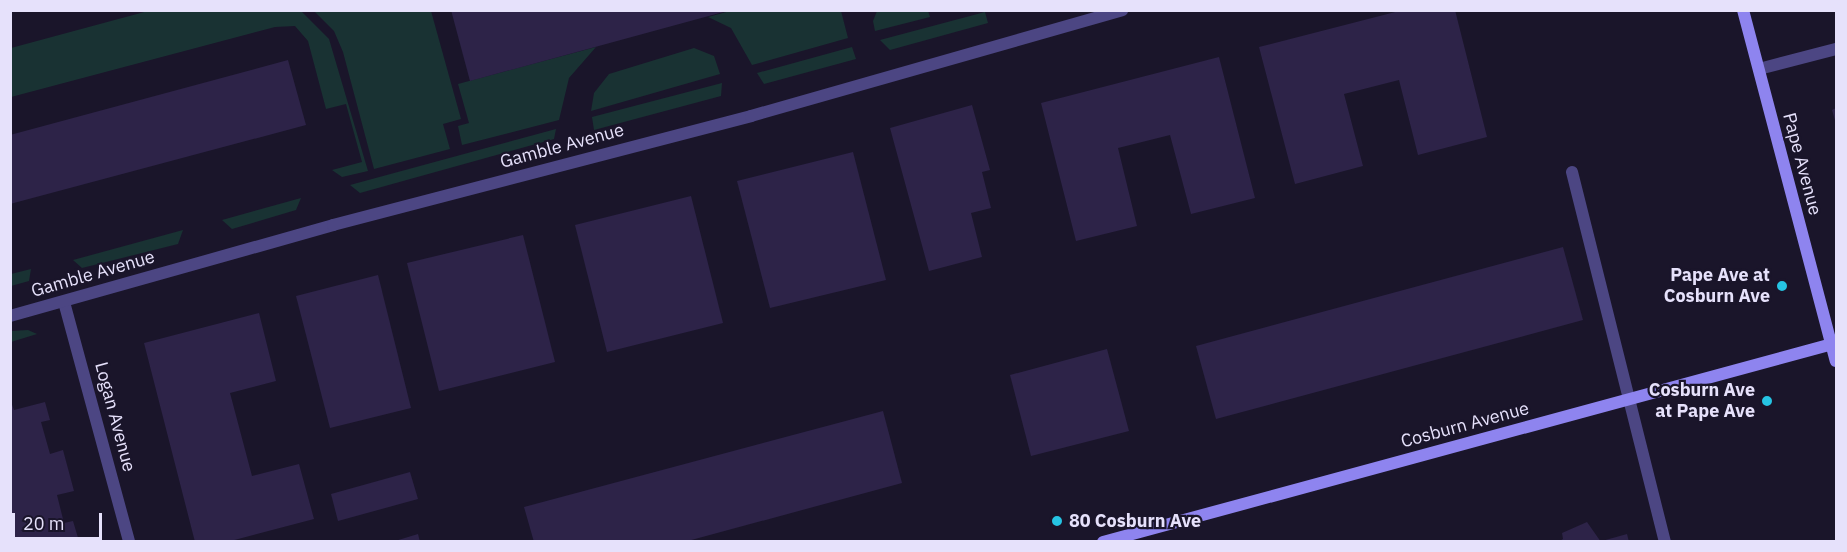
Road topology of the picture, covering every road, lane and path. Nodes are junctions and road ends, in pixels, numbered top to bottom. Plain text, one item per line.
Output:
1 (1122, 10) edge
2 (1743, 10) edge
3 (1836, 49) edge
4 (1758, 69) junction
5 (1572, 172) dead end
6 (64, 302) junction
7 (10, 316) edge
8 (1834, 343) edge
9 (1836, 361) edge
10 (1630, 400) junction
11 (129, 542) edge
12 (1103, 542) edge
13 (1665, 542) edge

1 - 6 street, Gamble Avenue
2 - 4 street, Pape Avenue
3 - 4 street
4 - 8 street, Pape Avenue
5 - 10 street
6 - 7 street, Gamble Avenue
6 - 11 street, Logan Avenue
8 - 9 street, Pape Avenue
8 - 10 street, Cosburn Avenue
10 - 12 street, Cosburn Avenue
10 - 13 street

